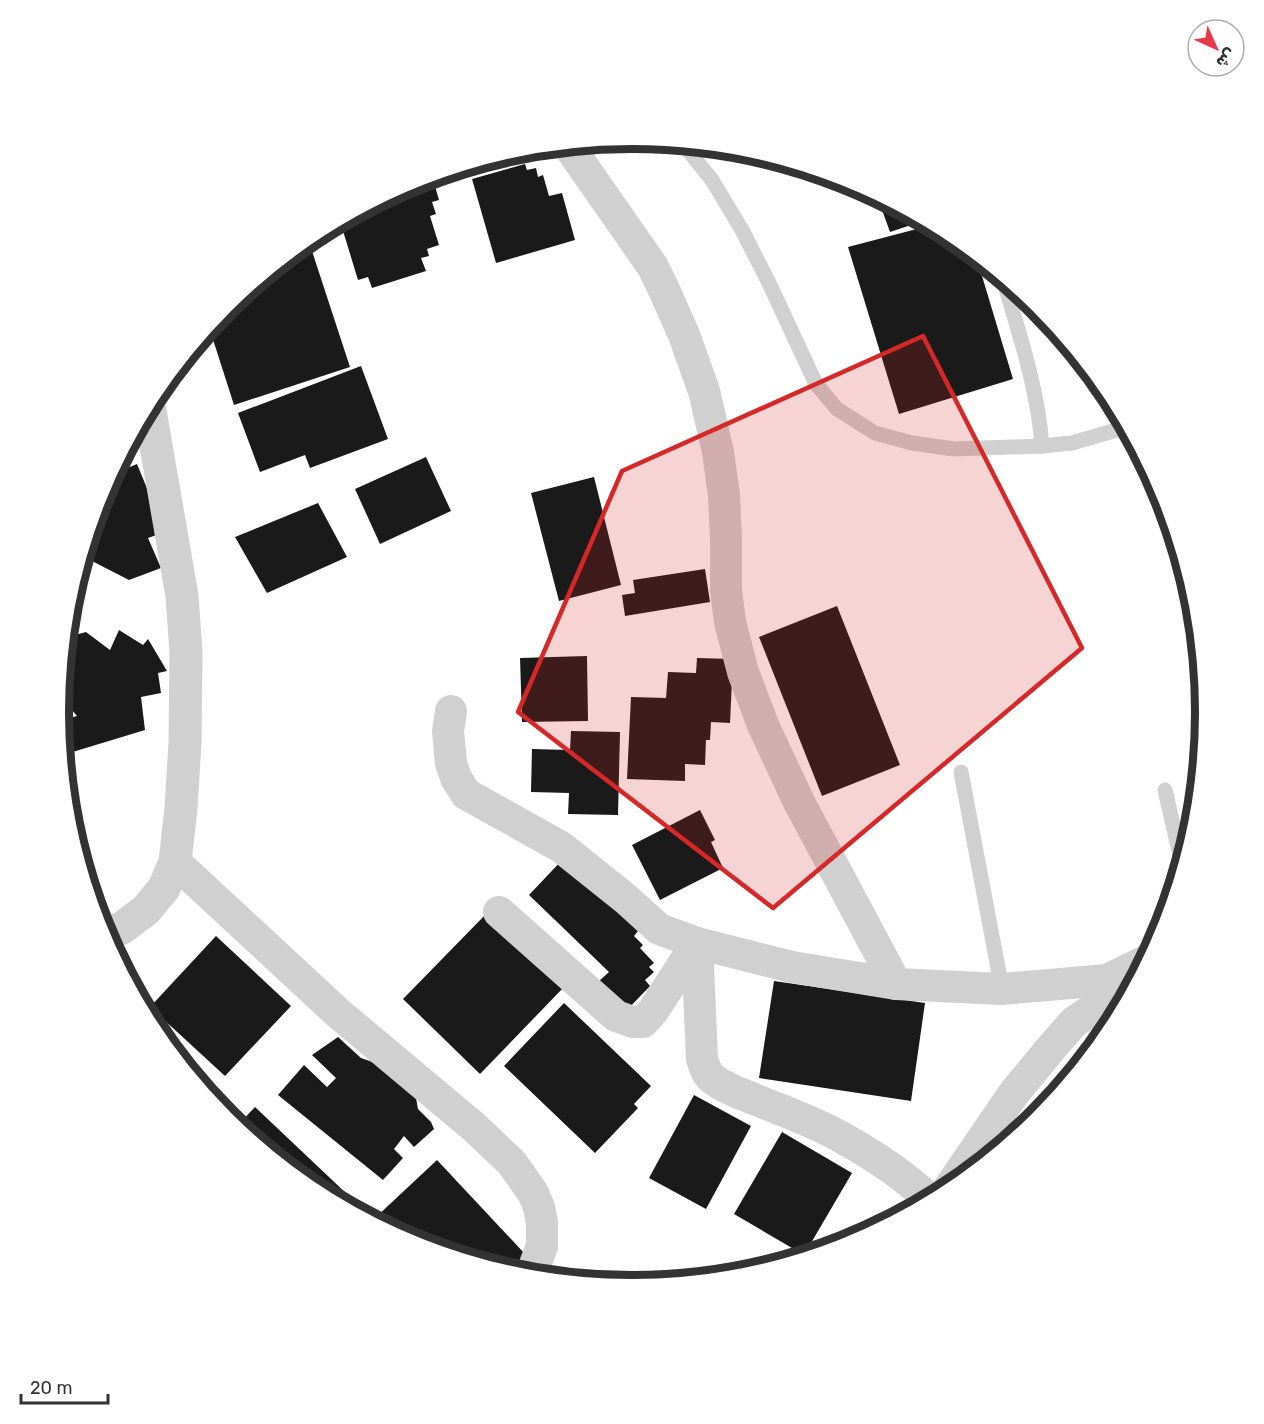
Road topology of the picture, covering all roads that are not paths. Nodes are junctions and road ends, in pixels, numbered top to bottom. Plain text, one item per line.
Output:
1 (573, 152) edge
2 (690, 152) edge
3 (1007, 293) edge
4 (151, 419) edge
5 (1119, 429) edge
6 (1042, 446) junction
7 (452, 711) dead end
8 (961, 772) dead end
9 (1164, 790) dead end
10 (1178, 848) edge
11 (174, 862) junction
12 (499, 912) dead end
13 (114, 931) edge
14 (698, 943) junction
15 (1126, 983) edge
16 (896, 984) junction
17 (1002, 990) junction
18 (1111, 999) edge
19 (963, 1167) edge
20 (923, 1194) edge
21 (534, 1266) edge

1 - 16 street
2 - 6 lane
3 - 6 lane
4 - 11 street
5 - 6 lane
7 - 14 street
8 - 17 lane
9 - 10 lane
11 - 13 street
11 - 21 street
12 - 14 street
14 - 16 street
14 - 20 street
15 - 18 street
16 - 17 street
17 - 18 street
18 - 19 street

